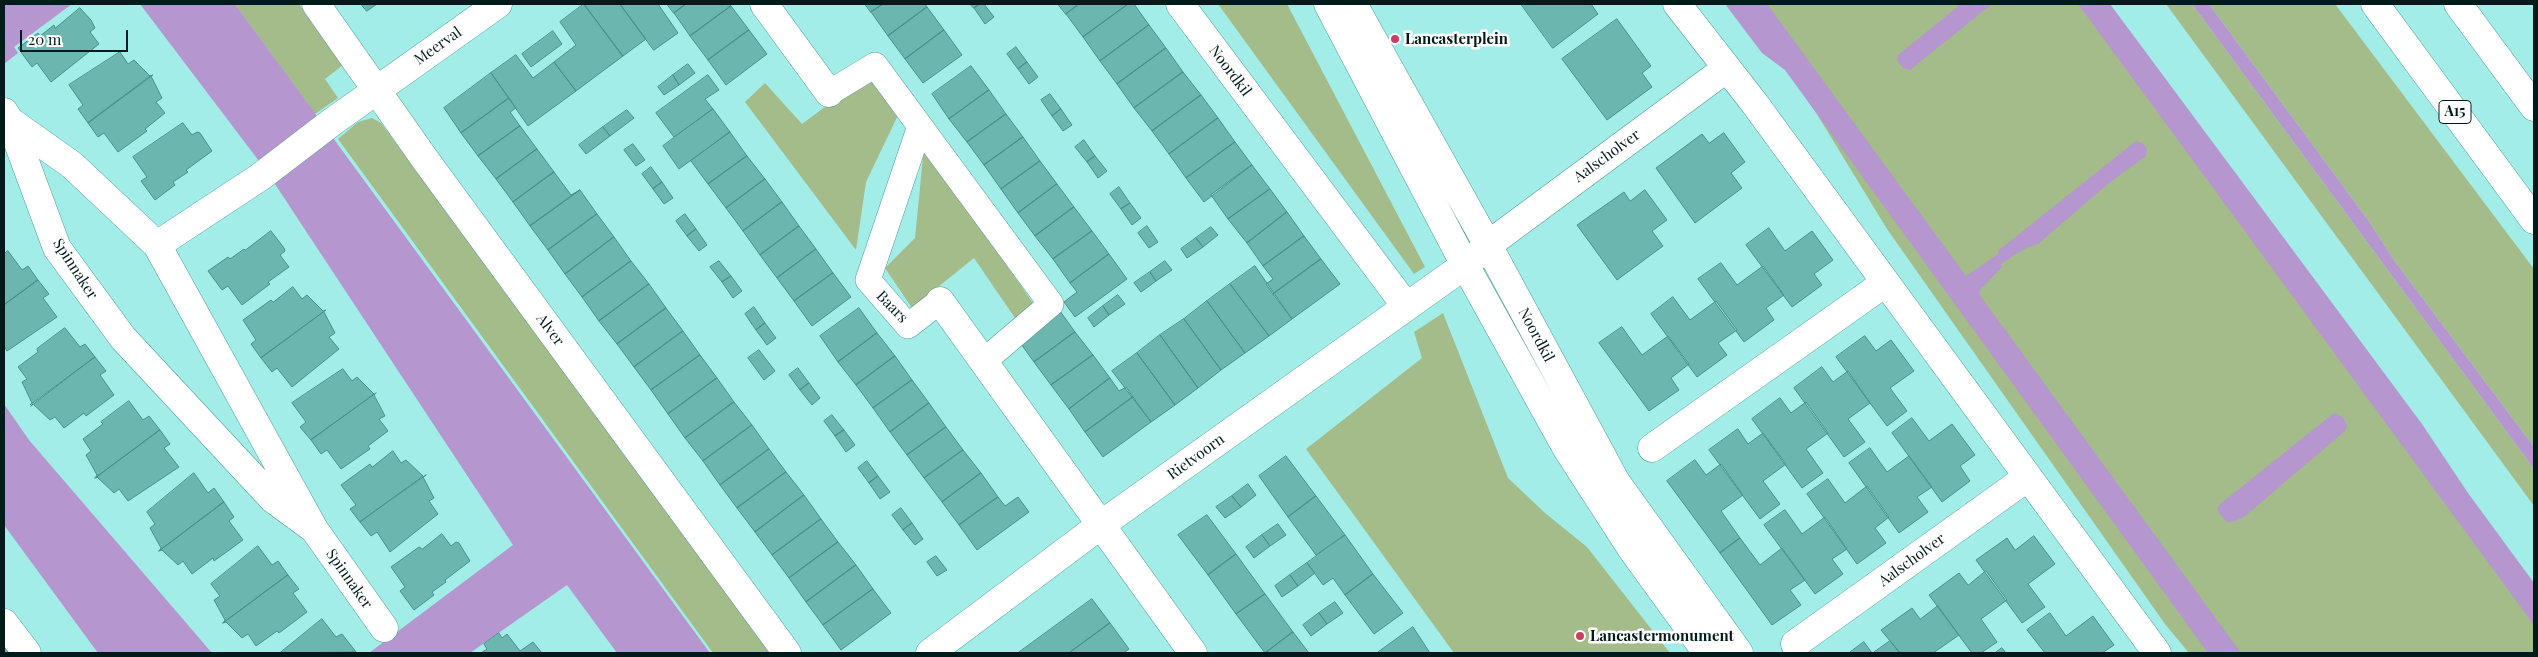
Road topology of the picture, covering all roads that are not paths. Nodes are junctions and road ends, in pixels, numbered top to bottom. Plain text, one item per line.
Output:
1 (316, 4) edge
2 (498, 4) edge
3 (764, 4) edge
4 (1180, 4) edge
5 (1328, 4) edge
6 (1353, 4) edge
7 (1678, 4) edge
8 (2375, 4) edge
9 (2458, 4) edge
10 (1727, 68) junction
11 (377, 89) junction
12 (829, 93) joint
13 (2534, 107) edge
14 (7, 117) edge
15 (920, 126) junction
16 (2534, 220) edge
17 (157, 245) junction
18 (1489, 247) junction
19 (1465, 265) junction
20 (1885, 283) junction
21 (940, 300) joint
22 (1406, 306) junction
23 (984, 361) junction
24 (1652, 448) dead end
25 (2028, 477) junction
26 (1102, 524) junction
27 (314, 529) junction
28 (4, 623) edge
29 (384, 628) dead end
30 (1795, 644) dead end
31 (27, 653) edge
32 (787, 653) edge
33 (930, 653) edge
34 (1193, 653) edge
35 (1707, 653) edge
36 (1739, 653) edge
37 (2157, 653) edge

1 - 11 main road, Alver
2 - 11 main road, Meerval
3 - 12 main road
4 - 22 main road, Noordkil
5 - 19 main road, Noordkil
6 - 18 main road, Noordkil
7 - 10 main road
8 - 16 main road, A15
9 - 13 main road
10 - 18 main road, Aalscholver
10 - 20 main road
11 - 17 main road
11 - 32 main road, Alver
12 - 15 street
14 - 17 main road, Spinnaker
14 - 27 main road, Spinnaker
15 - 21 street, Baars
15 - 23 street
17 - 27 main road, Spinnaker
18 - 19 main road, Aalscholver
18 - 36 main road, Noordkil
19 - 22 main road, Rietvoorn
19 - 35 main road, Noordkil
20 - 24 main road
20 - 25 main road
21 - 23 main road, Baars
22 - 26 main road, Rietvoorn
23 - 26 main road, Baars
25 - 30 main road, Aalscholver
25 - 37 main road
26 - 33 main road, Rietvoorn
26 - 34 main road, Baars
27 - 29 main road, Spinnaker
28 - 31 main road

